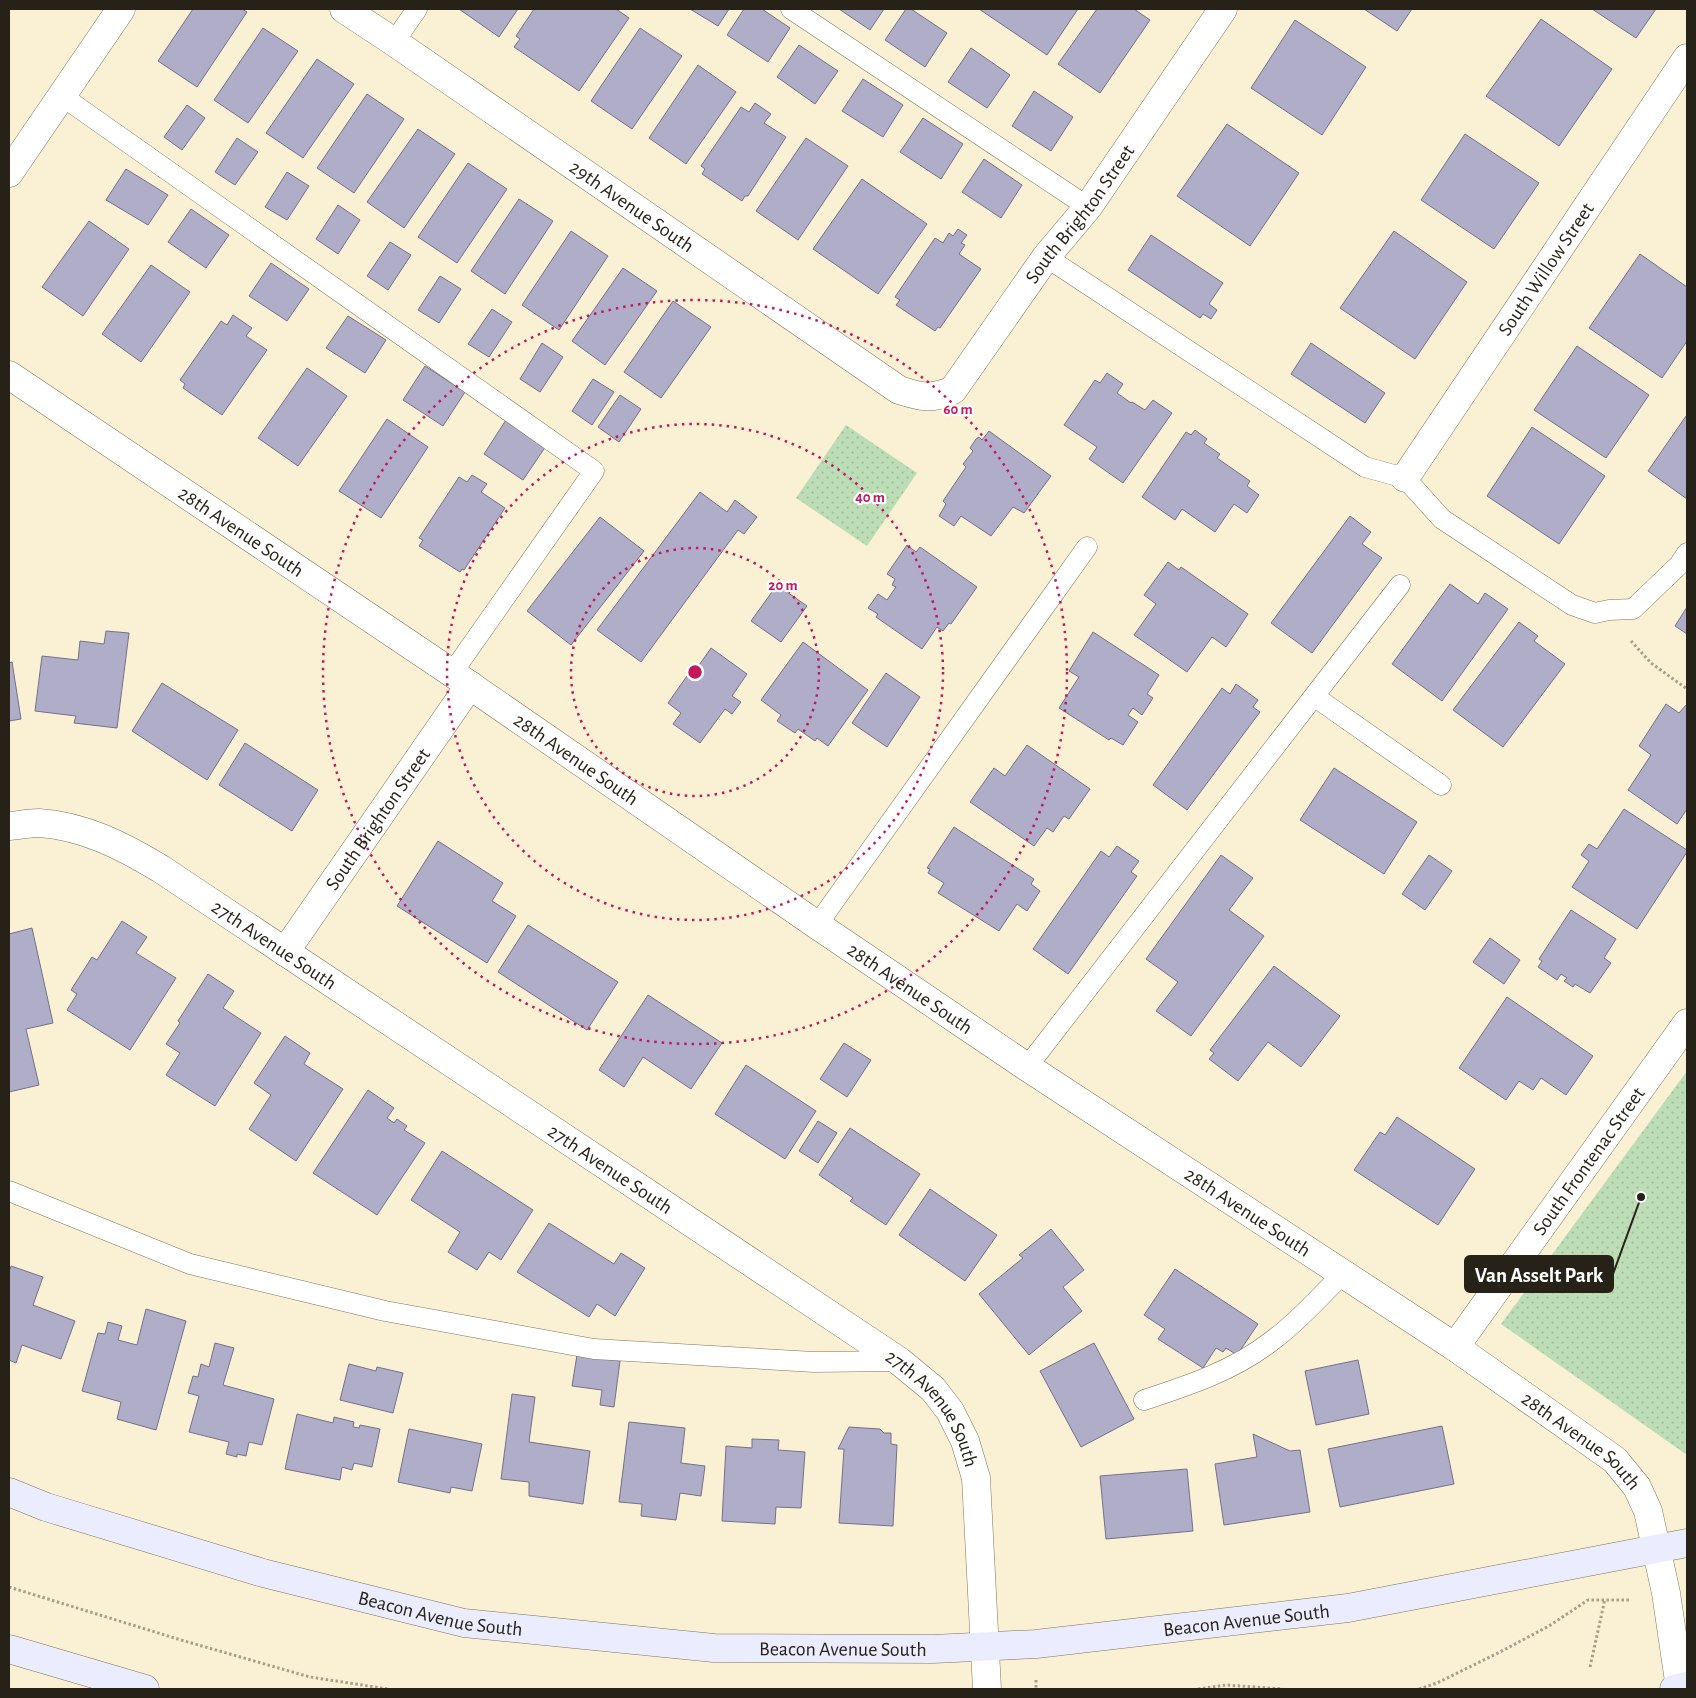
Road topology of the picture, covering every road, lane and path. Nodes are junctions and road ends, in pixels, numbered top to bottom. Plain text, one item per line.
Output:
1 (121, 9) edge
2 (344, 9) edge
3 (417, 9) edge
4 (791, 9) edge
5 (1223, 9) edge
6 (394, 42) junction
7 (1687, 58) edge
8 (62, 96) junction
9 (9, 173) edge
10 (1088, 207) junction
11 (1046, 257) junction
12 (9, 375) edge
13 (922, 397) joint
14 (1405, 478) junction
15 (1088, 547) dead end
16 (1687, 552) edge
17 (1400, 585) dead end
18 (1609, 610) junction
19 (461, 679) junction
20 (1687, 689) edge
21 (1315, 698) junction
22 (1441, 785) dead end
23 (9, 826) edge
24 (817, 925) junction
25 (285, 952) junction
26 (1687, 1023) edge
27 (1027, 1067) junction
28 (9, 1191) edge
29 (1343, 1274) junction
30 (1455, 1347) junction
31 (899, 1361) junction
32 (1144, 1400) dead end
33 (9, 1492) edge
34 (1687, 1543) edge
35 (1657, 1550) junction
36 (9, 1587) edge
37 (1605, 1599) junction
38 (1631, 1600) dead end
39 (984, 1648) junction
40 (9, 1649) edge
41 (1590, 1667) dead end
42 (1680, 1688) edge
43 (144, 1689) edge
44 (388, 1689) edge
45 (988, 1689) edge
46 (1198, 1689) edge
47 (1283, 1689) edge
48 (1419, 1689) edge

1 - 8 street
2 - 6 street, 29th Avenue South
3 - 6 lane
4 - 10 lane
5 - 10 street, South Brighton Street
6 - 13 street, 29th Avenue South
7 - 14 street, South Willow Street
8 - 9 street
8 - 19 lane
10 - 11 street, South Brighton Street
11 - 13 street, South Brighton Street
11 - 14 lane
12 - 19 street, 28th Avenue South
14 - 18 lane
15 - 24 lane
16 - 18 lane
17 - 21 lane
18 - 20 path
19 - 24 street, 28th Avenue South
19 - 25 street, South Brighton Street
21 - 22 lane
21 - 27 lane
23 - 25 street, 27th Avenue South
24 - 27 street, 28th Avenue South
25 - 31 street, 27th Avenue South
26 - 30 street, South Frontenac Street
27 - 29 street, 28th Avenue South
28 - 31 lane
29 - 30 street, 28th Avenue South
29 - 32 lane
30 - 35 street, 28th Avenue South
31 - 39 street, 27th Avenue South
33 - 39 main road, Beacon Avenue South
34 - 35 main road, Beacon Avenue South
35 - 39 main road, Beacon Avenue South
35 - 42 street, 28th Avenue South
36 - 44 path
37 - 38 path
37 - 41 path
37 - 48 path
39 - 45 street, 27th Avenue South
40 - 43 main road
46 - 47 path

